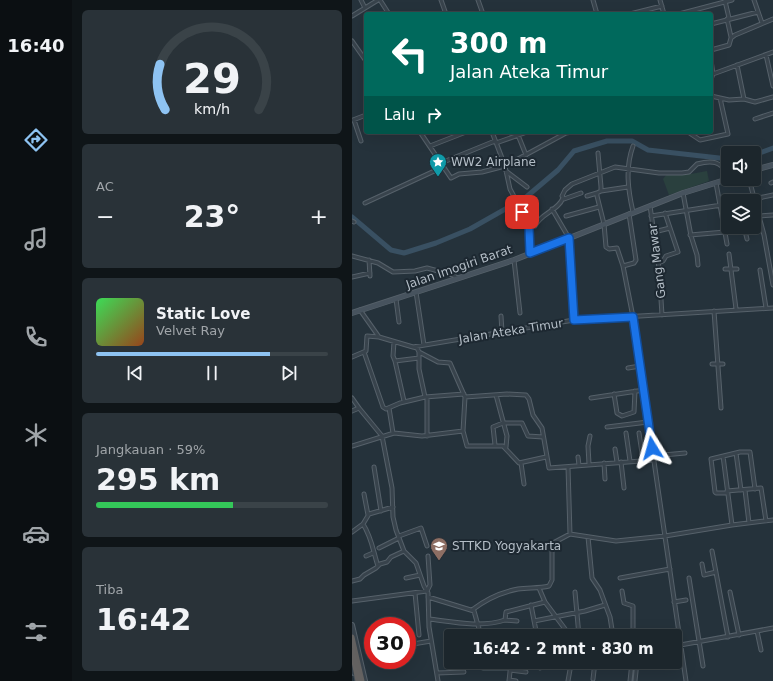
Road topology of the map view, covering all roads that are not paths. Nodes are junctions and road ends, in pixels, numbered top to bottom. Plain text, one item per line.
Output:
1 (361, 0) edge
2 (379, 0) edge
3 (442, 0) edge
4 (478, 0) edge
5 (593, 0) edge
6 (660, 0) edge
7 (732, 0) edge
8 (754, 0) edge
9 (725, 1) junction
10 (662, 6) junction
11 (365, 8) junction
12 (387, 12) edge
13 (445, 12) edge
14 (482, 12) edge
15 (596, 12) edge
16 (638, 12) edge
17 (664, 12) edge
18 (692, 12) edge
19 (758, 12) junction
20 (352, 16) edge
21 (728, 19) junction
22 (773, 19) edge
23 (713, 23) edge
24 (762, 23) junction
25 (731, 37) junction
26 (352, 41) edge
27 (713, 49) edge
28 (773, 52) edge
29 (766, 55) junction
30 (364, 58) edge
31 (737, 65) junction
32 (713, 74) edge
33 (773, 86) edge
34 (713, 96) edge
35 (773, 97) edge
36 (720, 98) junction
37 (744, 100) junction
38 (773, 113) edge
39 (364, 116) edge
40 (755, 119) dead end
41 (353, 120) edge
42 (421, 134) edge
43 (459, 134) edge
44 (493, 134) edge
45 (566, 134) edge
46 (691, 134) edge
47 (518, 135) joint
48 (361, 141) dead end
49 (495, 142) junction
50 (430, 146) junction
51 (633, 146) dead end
52 (598, 153) dead end
53 (526, 155) junction
54 (441, 162) junction
55 (721, 164) edge
56 (773, 165) edge
57 (505, 166) junction
58 (443, 167) junction
59 (761, 168) edge
60 (628, 169) junction
61 (506, 171) junction
62 (599, 174) junction
63 (721, 181) edge
64 (716, 183) junction
65 (527, 187) dead end
66 (628, 187) junction
67 (601, 191) junction
68 (596, 193) junction
69 (683, 193) junction
70 (581, 194) dead end
71 (773, 195) edge
72 (587, 196) dead end
73 (563, 198) junction
74 (761, 198) edge
75 (365, 204) dead end
76 (650, 206) junction
77 (719, 206) junction
78 (599, 207) junction
79 (552, 209) junction
80 (685, 210) junction
81 (631, 213) junction
82 (665, 213) junction
83 (721, 215) edge
84 (773, 215) edge
85 (566, 216) dead end
86 (651, 216) junction
87 (761, 216) edge
88 (604, 224) junction
89 (535, 226) dead end
90 (761, 226) edge
91 (670, 228) junction
92 (654, 232) junction
93 (721, 232) edge
94 (725, 234) edge
95 (746, 234) edge
96 (690, 235) junction
97 (569, 238) junction
98 (747, 240) dead end
99 (727, 244) dead end
100 (530, 253) junction
101 (729, 254) dead end
102 (352, 256) edge
103 (369, 260) junction
104 (514, 260) junction
105 (658, 262) junction
106 (698, 264) dead end
107 (623, 266) junction
108 (737, 268) dead end
109 (725, 269) dead end
110 (731, 269) junction
111 (760, 270) dead end
112 (352, 277) edge
113 (457, 278) junction
114 (773, 285) edge
115 (416, 292) junction
116 (396, 299) junction
117 (766, 308) junction
118 (773, 308) edge
119 (360, 310) junction
120 (736, 310) junction
121 (714, 311) junction
122 (352, 313) edge
123 (520, 313) dead end
124 (662, 315) junction
125 (501, 316) dead end
126 (633, 317) junction
127 (574, 320) junction
128 (399, 322) dead end
129 (502, 332) junction
130 (379, 337) junction
131 (394, 342) junction
132 (424, 345) junction
133 (413, 346) junction
134 (364, 352) junction
135 (419, 352) junction
136 (352, 357) edge
137 (419, 358) junction
138 (395, 361) junction
139 (712, 364) dead end
140 (718, 364) junction
141 (723, 364) dead end
142 (640, 366) junction
143 (628, 368) dead end
144 (644, 390) junction
145 (635, 392) junction
146 (614, 394) junction
147 (496, 395) junction
148 (465, 396) junction
149 (426, 397) junction
150 (352, 398) edge
151 (590, 398) dead end
152 (404, 401) junction
153 (359, 408) junction
154 (389, 408) junction
155 (720, 408) dead end
156 (352, 411) edge
157 (648, 422) junction
158 (503, 423) junction
159 (607, 427) dead end
160 (463, 431) junction
161 (393, 433) junction
162 (626, 433) dead end
163 (639, 433) dead end
164 (382, 436) junction
165 (427, 436) junction
166 (590, 436) dead end
167 (543, 437) junction
168 (496, 445) junction
169 (352, 446) edge
170 (506, 447) junction
171 (615, 448) dead end
172 (685, 452) dead end
173 (736, 453) junction
174 (723, 456) junction
175 (546, 457) junction
176 (578, 457) dead end
177 (654, 458) junction
178 (643, 460) junction
179 (630, 461) junction
180 (619, 462) junction
181 (521, 463) junction
182 (604, 463) junction
183 (589, 464) junction
184 (579, 465) junction
185 (568, 466) junction
186 (374, 467) dead end
187 (605, 479) dead end
188 (524, 484) dead end
189 (624, 488) dead end
190 (755, 489) junction
191 (743, 490) junction
192 (728, 492) junction
193 (364, 494) dead end
194 (393, 507) junction
195 (381, 511) junction
196 (368, 515) junction
197 (773, 520) edge
198 (766, 521) junction
199 (749, 523) junction
200 (363, 524) junction
201 (732, 525) junction
202 (352, 532) edge
203 (570, 534) junction
204 (665, 536) junction
205 (399, 537) junction
206 (588, 537) junction
207 (427, 546) dead end
208 (379, 548) dead end
209 (404, 551) junction
210 (712, 551) dead end
211 (373, 553) junction
212 (366, 556) dead end
213 (428, 556) dead end
214 (702, 564) dead end
215 (378, 566) junction
216 (670, 569) junction
217 (716, 572) junction
218 (420, 575) junction
219 (406, 578) dead end
220 (620, 578) dead end
221 (689, 578) dead end
222 (352, 581) edge
223 (540, 588) junction
224 (427, 591) junction
225 (622, 591) dead end
226 (575, 592) dead end
227 (730, 592) dead end
228 (415, 593) junction
229 (428, 597) junction
230 (686, 600) dead end
231 (352, 601) edge
232 (545, 602) junction
233 (674, 602) junction
234 (531, 605) junction
235 (605, 605) junction
236 (472, 610) junction
237 (576, 612) junction
238 (557, 616) junction
239 (429, 619) junction
240 (505, 620) junction
241 (517, 620) dead end
242 (534, 621) junction
243 (479, 624) junction
244 (352, 625) edge
245 (773, 628) edge
246 (480, 629) edge
247 (536, 629) edge
248 (565, 629) edge
249 (578, 629) edge
250 (612, 629) edge
251 (633, 629) edge
252 (678, 629) edge
253 (757, 631) junction
254 (419, 635) dead end
255 (739, 635) junction
256 (352, 636) edge
257 (728, 637) junction
258 (431, 641) junction
259 (699, 641) junction
260 (416, 644) edge
261 (682, 645) edge
262 (761, 650) dead end
263 (355, 652) edge
264 (682, 652) edge
265 (352, 665) edge
266 (703, 666) dead end
267 (510, 669) joint
268 (570, 669) edge
269 (594, 669) edge
270 (631, 669) edge
271 (637, 669) edge
272 (464, 672) dead end
273 (526, 672) dead end
274 (437, 673) junction
275 (593, 679) dead end
276 (357, 681) edge
277 (362, 681) edge
278 (365, 681) edge
279 (438, 681) edge
280 (509, 681) edge
281 (516, 681) edge
282 (568, 681) edge
283 (630, 681) edge
284 (635, 681) edge
285 (686, 681) edge

1 - 11 street
2 - 11 street
2 - 12 street
3 - 13 street
4 - 14 street
5 - 15 street
6 - 10 street
7 - 9 street
8 - 19 street
9 - 18 street
9 - 21 street
10 - 16 street
10 - 17 street
11 - 20 street
19 - 21 street
19 - 24 street
21 - 23 street
21 - 25 street
22 - 24 street
24 - 25 street
25 - 27 street
26 - 30 street
28 - 29 street
29 - 31 street
29 - 33 street
31 - 32 street
31 - 37 street
34 - 36 street
35 - 37 street
36 - 37 street
36 - 46 street
38 - 40 street
39 - 41 street
41 - 48 street
42 - 50 street
43 - 50 street
44 - 49 street
45 - 53 street
47 - 49 street
47 - 53 street
49 - 54 street
49 - 57 street
50 - 54 street
51 - 60 street
52 - 62 street
53 - 57 street
54 - 58 street
55 - 60 street
56 - 59 main road
57 - 58 street
57 - 61 street
58 - 75 street
60 - 62 street
60 - 66 street
61 - 65 street
61 - 100 street
62 - 67 street
62 - 73 street
63 - 64 main road, Jalan Imogiri Barat
64 - 69 main road, Jalan Imogiri Barat
64 - 77 street
66 - 67 street
66 - 81 street
67 - 68 street
68 - 72 street
68 - 78 street
69 - 76 main road, Jalan Imogiri Barat
69 - 80 street
70 - 73 street
71 - 74 street
73 - 79 street
76 - 81 main road, Jalan Imogiri Barat
76 - 86 street, Gang Mawar
77 - 80 street
77 - 83 street
78 - 85 street
78 - 88 street
79 - 89 street
79 - 97 street
80 - 82 street
80 - 96 street
81 - 88 main road, Jalan Imogiri Barat
81 - 107 street
82 - 86 street
82 - 91 street
84 - 87 street
86 - 92 street, Gang Mawar
88 - 97 main road, Jalan Imogiri Barat
88 - 107 street
90 - 114 street
91 - 92 street
91 - 105 street
92 - 105 street, Gang Mawar
93 - 96 street
94 - 99 street
95 - 98 street
96 - 106 street
97 - 100 main road, Jalan Imogiri Barat
97 - 127 street
100 - 104 main road, Jalan Imogiri Barat
101 - 110 street
102 - 103 street
103 - 112 street
103 - 113 street
104 - 113 main road, Jalan Imogiri Barat
104 - 123 street
105 - 124 street, Gang Mawar
107 - 126 street
108 - 110 street
109 - 110 street
110 - 120 street
111 - 117 street
113 - 115 main road, Jalan Imogiri Barat
115 - 116 main road, Jalan Imogiri Barat
115 - 132 street
116 - 119 main road, Jalan Imogiri Barat
116 - 128 street
117 - 118 street, Jalan Ateka Timur
117 - 120 street, Jalan Ateka Timur
119 - 122 main road, Jalan Imogiri Barat
119 - 130 street
120 - 121 street, Jalan Ateka Timur
121 - 124 street, Jalan Ateka Timur
121 - 140 street
124 - 126 street, Jalan Ateka Timur
125 - 129 street
126 - 127 street, Jalan Ateka Timur
126 - 142 street
127 - 129 street, Jalan Ateka Timur
129 - 132 street, Jalan Ateka Timur
130 - 131 street, Jalan Ateka Timur
130 - 134 street
131 - 133 street, Jalan Ateka Timur
131 - 138 street
132 - 133 street, Jalan Ateka Timur
133 - 135 street
134 - 136 street
134 - 154 street
135 - 137 street
135 - 148 street
137 - 138 street
137 - 149 street
138 - 152 street
139 - 140 street
140 - 141 street
140 - 155 street
142 - 143 street
142 - 144 street
144 - 145 street
144 - 157 street
145 - 146 street
145 - 146 street
146 - 151 street
147 - 148 street
147 - 158 street
147 - 167 street
148 - 149 street
148 - 160 street
149 - 152 street
149 - 165 street
150 - 153 street
152 - 154 street
153 - 156 street
153 - 164 street
154 - 161 street
157 - 159 street
157 - 177 street
158 - 167 street
158 - 168 street
158 - 170 street
160 - 165 street
160 - 168 street
161 - 164 street
161 - 165 street
162 - 179 street
163 - 178 street
164 - 169 street
164 - 194 street
166 - 183 street
167 - 175 street
168 - 170 street
170 - 181 street
171 - 180 street
172 - 177 street
173 - 174 street
173 - 190 street
173 - 191 street
174 - 192 street
174 - 192 street
175 - 181 street
175 - 185 street
176 - 184 street
177 - 178 street
177 - 204 street
178 - 179 street
179 - 180 street
180 - 182 street
180 - 189 street
181 - 188 street
182 - 183 street
182 - 187 street
183 - 184 street
184 - 185 street
185 - 203 street
186 - 195 street
190 - 191 street
190 - 198 street
191 - 192 street
191 - 199 street
192 - 201 street
193 - 196 street
194 - 195 street
194 - 205 street
195 - 196 street
196 - 200 street
197 - 198 street
198 - 199 street
199 - 201 street
200 - 202 street
200 - 211 street
201 - 204 street
203 - 206 street
203 - 223 street
204 - 206 street
204 - 216 street
205 - 207 street
205 - 208 street
205 - 209 street
206 - 235 street
209 - 215 street
209 - 218 street
210 - 217 street
211 - 212 street
211 - 215 street
213 - 224 street
214 - 217 street
215 - 222 street
216 - 220 street
216 - 233 street
217 - 257 street
218 - 219 street
218 - 224 street
221 - 259 street
223 - 232 street
223 - 236 street
224 - 228 street
224 - 229 street
225 - 251 street
226 - 237 street
227 - 255 street
228 - 231 street
228 - 254 street
229 - 236 street
229 - 239 street
230 - 233 street
232 - 234 street
232 - 238 street
233 - 252 street
234 - 240 street
234 - 242 street
235 - 237 street
235 - 250 street
236 - 243 street
237 - 238 street
237 - 249 street
238 - 242 street
238 - 248 street
239 - 243 street
239 - 258 street
240 - 241 street
240 - 243 street
242 - 247 street
243 - 246 street
244 - 263 street
245 - 253 street
253 - 255 street
253 - 262 street
255 - 257 street
256 - 263 highway
257 - 259 street
258 - 260 street
258 - 274 street
259 - 261 street
259 - 266 street
263 - 276 highway
263 - 277 highway
263 - 278 street
264 - 285 street
265 - 276 street
267 - 273 street
267 - 280 street
268 - 282 street
269 - 275 street
270 - 283 street
271 - 284 street
272 - 274 street
274 - 279 street
280 - 281 street

